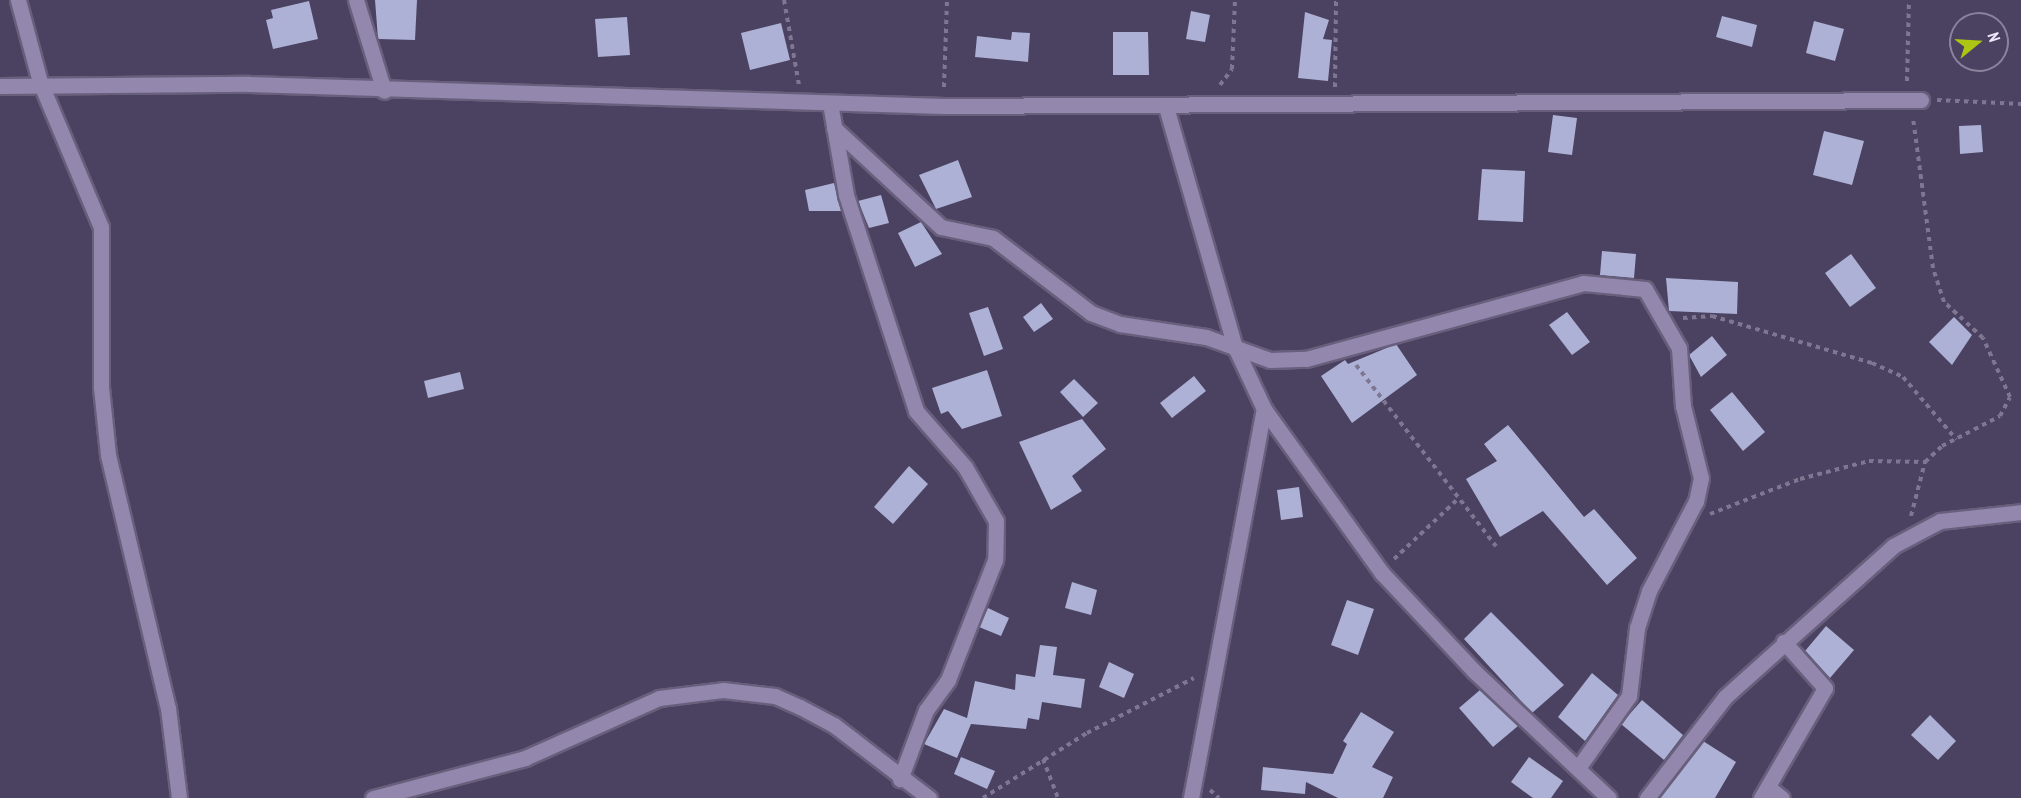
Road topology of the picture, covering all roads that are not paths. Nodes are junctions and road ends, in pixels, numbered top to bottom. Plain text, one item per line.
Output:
1 (18, 0) edge
2 (356, 0) edge
3 (40, 82) junction
4 (0, 86) edge
5 (384, 91) junction
6 (1912, 100) road end
7 (830, 103) junction
8 (1166, 107) junction
9 (834, 128) junction
10 (1235, 347) junction
11 (1264, 409) junction
12 (2021, 512) edge
13 (1784, 642) junction
14 (1578, 768) junction
15 (900, 779) junction
16 (1765, 793) edge
17 (179, 798) edge
18 (374, 798) edge
19 (929, 798) edge
20 (1191, 798) edge
21 (1609, 798) edge
22 (1647, 798) edge
23 (1782, 798) edge

1 - 3 street
2 - 5 street
3 - 4 street
3 - 5 street
3 - 17 street
5 - 7 street
6 - 8 street
7 - 8 street
7 - 9 street
8 - 10 street
9 - 10 street
9 - 15 street
10 - 11 street
10 - 14 street
11 - 14 street
11 - 20 street
12 - 13 street
13 - 16 street
13 - 22 street
14 - 21 street
15 - 18 street
15 - 19 street
16 - 23 street

